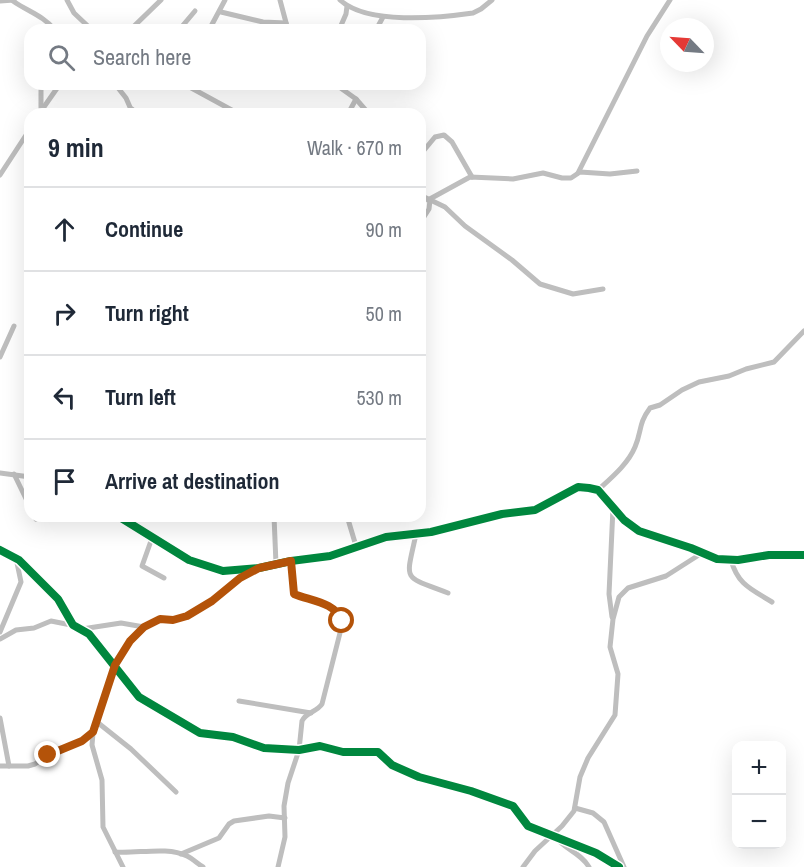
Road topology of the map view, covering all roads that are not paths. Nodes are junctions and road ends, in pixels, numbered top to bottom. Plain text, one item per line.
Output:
1 (13, 0) edge
2 (67, 0) edge
3 (161, 0) edge
4 (225, 0) edge
5 (280, 0) edge
6 (340, 0) edge
7 (492, 0) edge
8 (0, 1) edge
9 (667, 2) edge
10 (347, 6) junction
11 (195, 10) dead end
12 (221, 12) junction
13 (383, 17) junction
14 (286, 23) joint
15 (48, 24) edge
16 (86, 24) edge
17 (136, 24) edge
18 (184, 24) edge
19 (213, 24) edge
20 (342, 24) edge
21 (379, 24) edge
22 (41, 90) edge
23 (56, 90) edge
24 (118, 90) edge
25 (195, 90) edge
26 (344, 91) edge
27 (356, 99) junction
28 (40, 108) edge
29 (43, 108) edge
30 (131, 108) edge
31 (228, 108) edge
32 (351, 108) edge
33 (364, 108) edge
34 (24, 138) edge
35 (426, 148) edge
36 (637, 171) dead end
37 (578, 173) junction
38 (0, 175) edge
39 (472, 177) junction
40 (426, 198) edge
41 (429, 200) junction
42 (426, 213) edge
43 (603, 289) dead end
44 (15, 326) dead end
45 (804, 331) edge
46 (0, 357) edge
47 (0, 473) edge
48 (14, 474) junction
49 (24, 476) edge
50 (598, 490) junction
51 (24, 495) edge
52 (613, 508) junction
53 (127, 522) edge
54 (274, 522) edge
55 (349, 522) edge
56 (416, 534) junction
57 (152, 538) junction
58 (356, 546) junction
59 (0, 550) edge
60 (702, 552) junction
61 (804, 555) edge
62 (16, 558) junction
63 (731, 560) junction
64 (291, 561) junction
65 (276, 564) junction
66 (259, 568) junction
67 (164, 578) dead end
68 (448, 593) dead end
69 (772, 602) dead end
70 (613, 619) junction
71 (73, 625) junction
72 (144, 627) junction
73 (82, 629) junction
74 (0, 632) edge
75 (0, 639) edge
76 (115, 665) junction
77 (239, 701) dead end
78 (311, 713) junction
79 (0, 718) edge
80 (97, 722) junction
81 (93, 732) junction
82 (299, 750) junction
83 (0, 766) edge
84 (9, 766) junction
85 (176, 792) dead end
86 (575, 808) junction
87 (285, 818) junction
88 (554, 836) junction
89 (115, 852) junction
90 (181, 854) junction
91 (123, 867) edge
92 (203, 867) edge
93 (278, 867) edge
94 (523, 867) edge
95 (589, 867) edge
96 (619, 867) edge
97 (624, 867) edge

1 - 8 street
1 - 15 street
2 - 16 street
3 - 17 street
4 - 12 street
5 - 14 street
6 - 10 street
7 - 13 street
9 - 37 street
10 - 13 street
10 - 20 street
11 - 18 street
12 - 14 street
12 - 19 street
13 - 21 street
22 - 28 street
23 - 29 street
24 - 30 street
25 - 31 street
26 - 27 street
27 - 32 street
27 - 33 street
34 - 38 street
35 - 39 street
36 - 37 street
37 - 39 street
39 - 41 street
40 - 41 street
41 - 42 street
41 - 43 street
44 - 46 street
45 - 50 street
47 - 48 street
48 - 49 street
48 - 51 street
50 - 52 street
50 - 56 street
52 - 60 street
52 - 70 street
53 - 57 street
54 - 65 street
55 - 58 street
56 - 58 street
56 - 68 street
57 - 66 street
57 - 67 street
58 - 64 street
59 - 62 street
60 - 63 street
60 - 70 street
61 - 63 street
62 - 71 street
62 - 74 street
63 - 69 street
64 - 65 street
64 - 78 street
65 - 66 street
66 - 72 street
70 - 86 street
71 - 73 street
71 - 75 street
72 - 73 street
72 - 76 street
73 - 76 street
76 - 80 street
76 - 82 street
77 - 78 street
78 - 82 street
79 - 84 street
80 - 81 street
80 - 85 street
81 - 84 street
81 - 89 street
82 - 87 street
82 - 88 street
83 - 84 street
86 - 88 street
86 - 97 street
87 - 90 street
87 - 93 street
88 - 94 street
88 - 95 street
88 - 96 street
89 - 90 street
89 - 91 street
90 - 92 street

